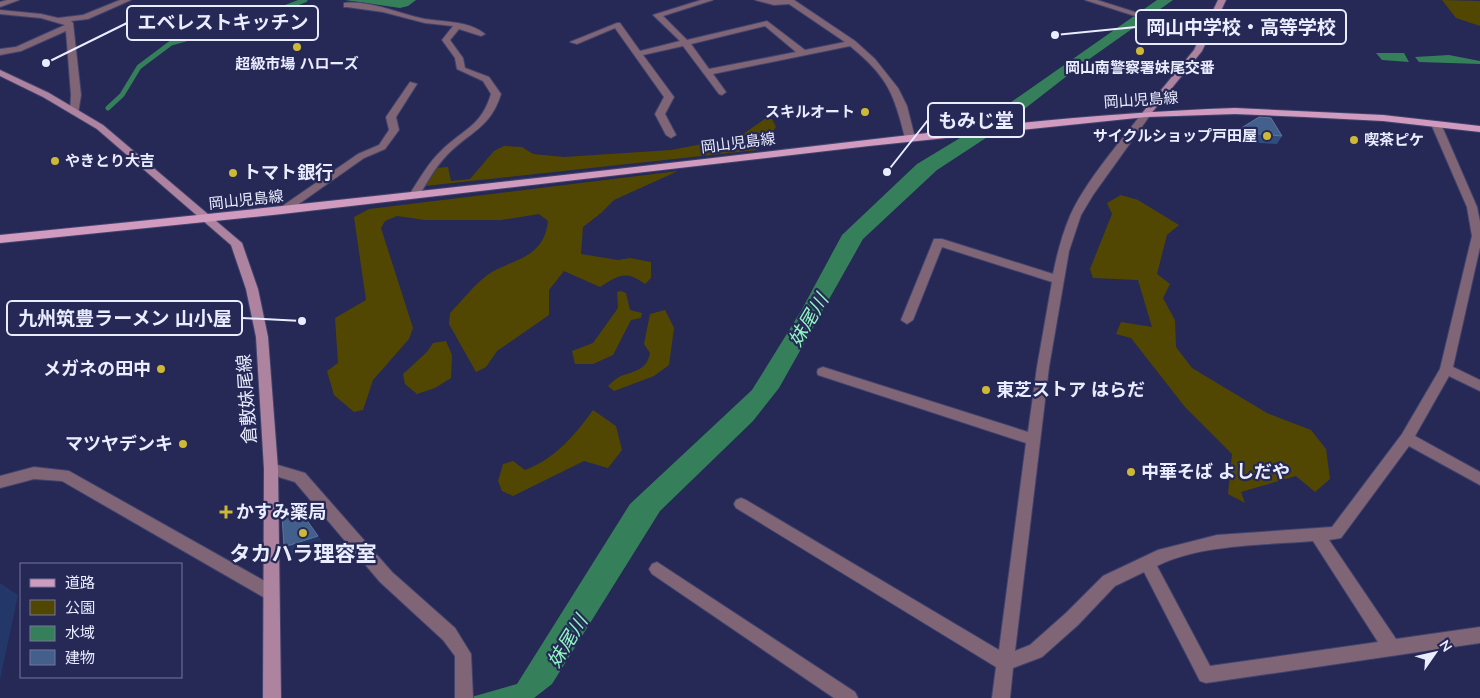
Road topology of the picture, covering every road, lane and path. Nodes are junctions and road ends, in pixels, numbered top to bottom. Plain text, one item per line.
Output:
1 (15, 0) edge
2 (127, 0) edge
3 (709, 0) edge
4 (759, 0) edge
5 (1089, 0) edge
6 (1222, 0) edge
7 (790, 1) edge
8 (0, 4) edge
9 (347, 5) dead end
10 (0, 12) edge
11 (58, 20) junction
12 (458, 25) junction
13 (69, 26) junction
14 (481, 34) dead end
15 (1207, 36) junction
16 (574, 42) dead end
17 (685, 42) junction
18 (852, 43) junction
19 (0, 52) edge
20 (803, 53) junction
21 (638, 54) junction
22 (708, 72) junction
23 (0, 73) edge
24 (413, 84) dead end
25 (722, 92) dead end
26 (75, 112) junction
27 (1146, 114) junction
28 (1436, 124) junction
29 (1480, 129) edge
30 (671, 134) dead end
31 (910, 138) junction
32 (414, 195) junction
33 (282, 211) junction
34 (208, 219) junction
35 (0, 238) edge
36 (1058, 280) junction
37 (907, 320) dead end
38 (1446, 369) junction
39 (823, 372) dead end
40 (1480, 386) edge
41 (1407, 438) junction
42 (1034, 440) junction
43 (271, 469) junction
44 (1480, 479) edge
45 (0, 482) edge
46 (741, 504) dead end
47 (1317, 535) junction
48 (1148, 562) junction
49 (657, 569) dead end
50 (271, 593) junction
51 (1480, 635) edge
52 (1392, 648) junction
53 (1005, 663) junction
54 (464, 695) edge
55 (272, 698) edge
56 (849, 698) edge
57 (1001, 698) edge

1 - 8 street
2 - 11 street
3 - 17 street
4 - 7 street
5 - 15 street
6 - 15 main road
7 - 18 street
9 - 12 street
10 - 11 street
11 - 13 street
12 - 14 street
12 - 32 street
13 - 19 street
13 - 26 street
15 - 27 main road
16 - 21 street
17 - 20 street
17 - 21 street
17 - 22 street
18 - 20 street
18 - 31 street
20 - 22 street
21 - 30 street
22 - 25 street
23 - 26 main road, 倉敷妹尾線
24 - 33 street
26 - 34 main road, 倉敷妹尾線
27 - 28 main road, 岡山児島線
27 - 31 main road, 岡山児島線
27 - 36 street
28 - 29 main road, 岡山児島線
28 - 38 street
31 - 32 main road, 岡山児島線
32 - 33 main road, 岡山児島線
33 - 34 main road, 岡山児島線
34 - 35 main road, 岡山児島線
34 - 43 main road, 倉敷妹尾線
36 - 37 street
36 - 42 street
38 - 40 street
38 - 41 street
39 - 42 street
41 - 44 street
41 - 47 street
42 - 53 street
43 - 50 main road, 倉敷妹尾線
43 - 54 street
45 - 50 street
46 - 53 street
47 - 48 street
47 - 52 street
48 - 52 street
48 - 53 street
49 - 56 street
50 - 55 main road, 倉敷妹尾線
51 - 52 street
53 - 57 street

